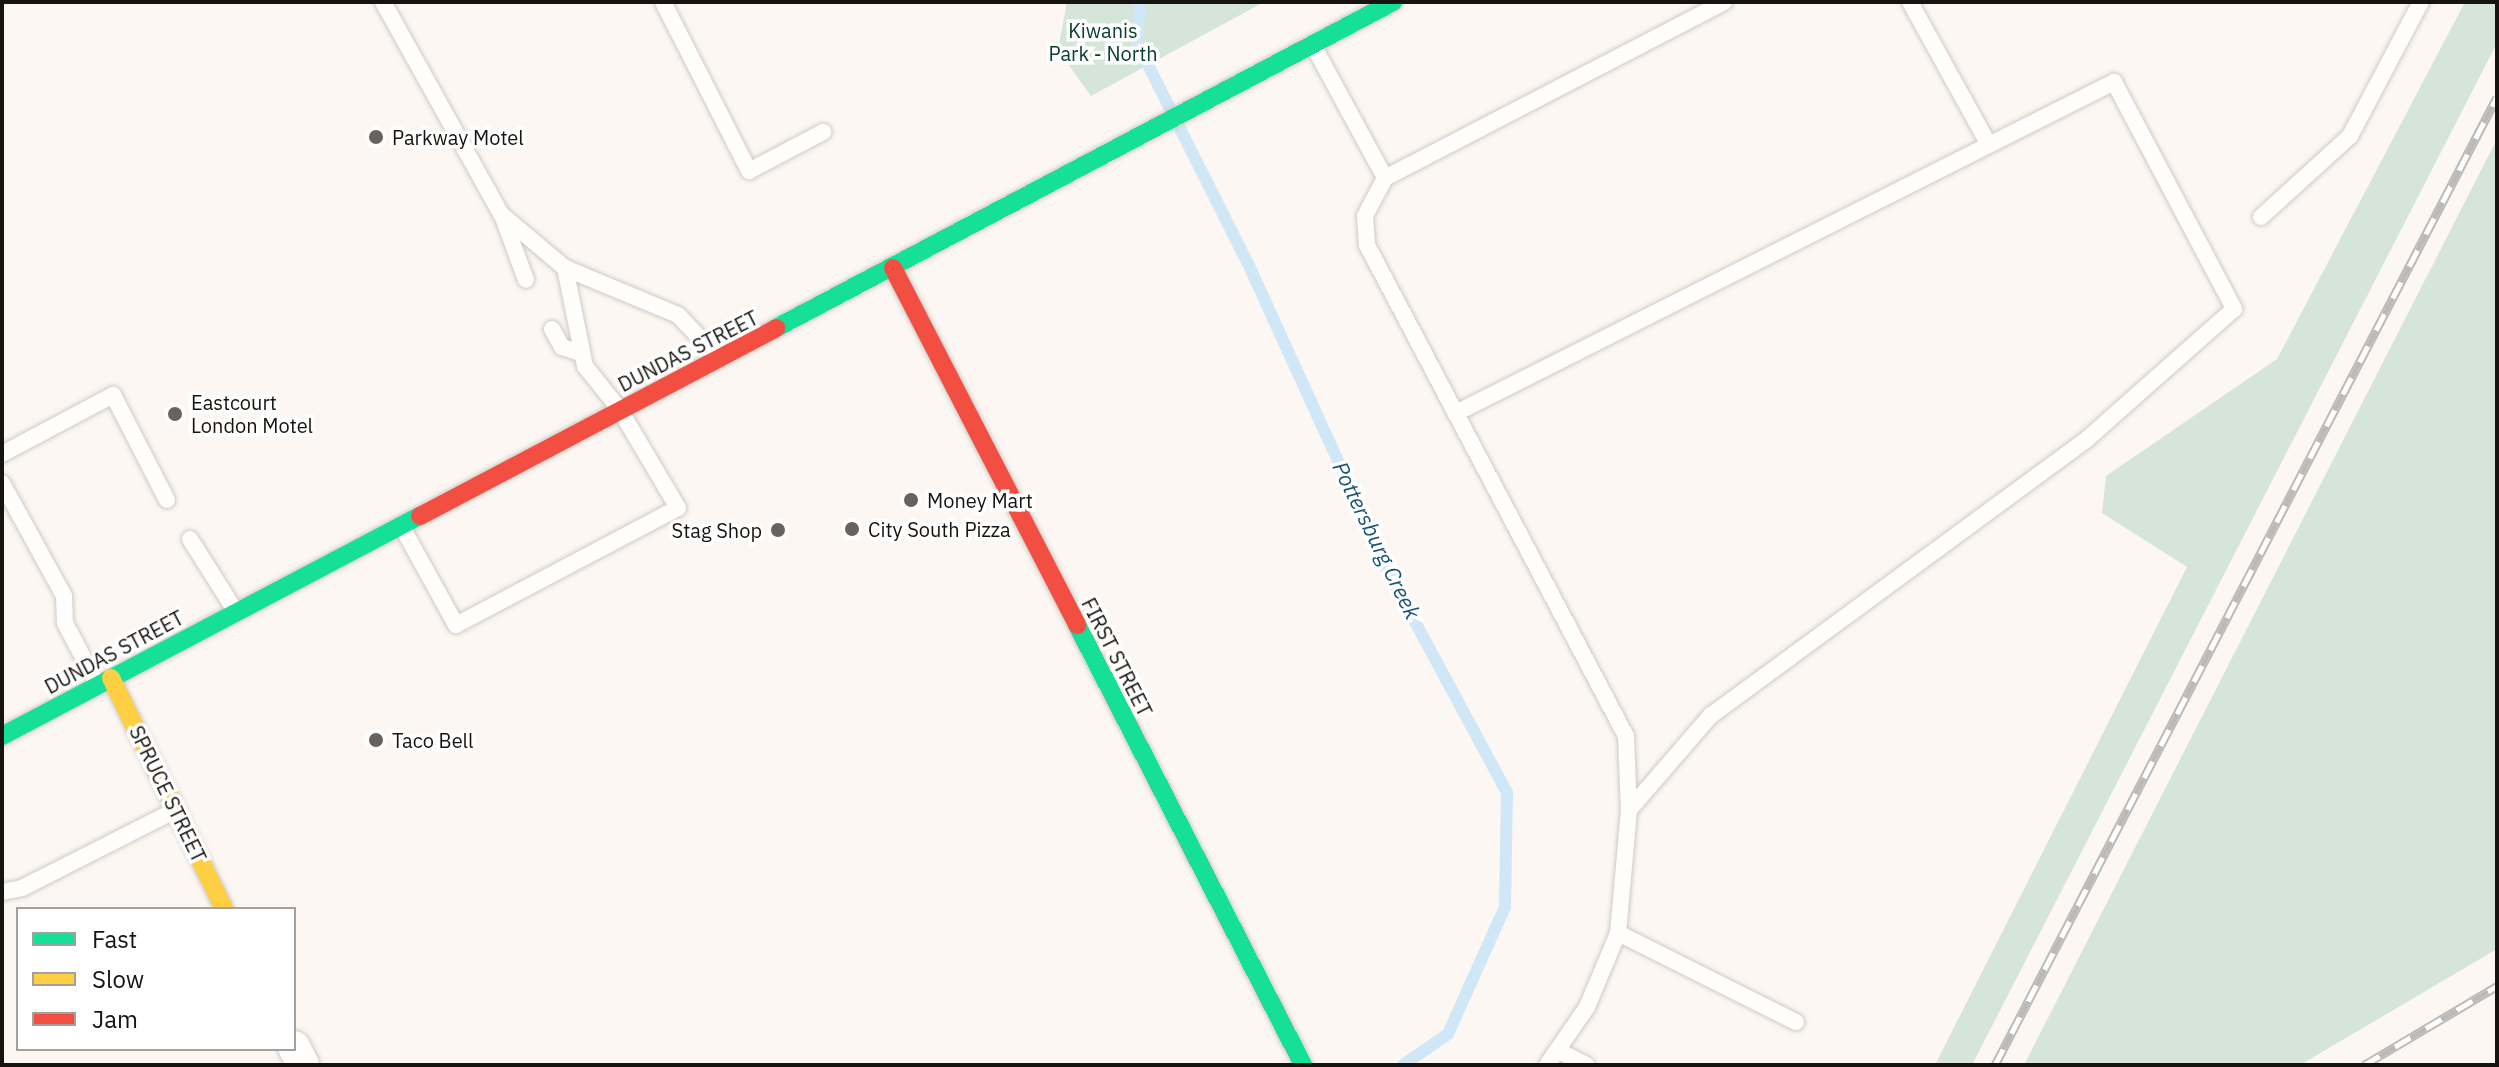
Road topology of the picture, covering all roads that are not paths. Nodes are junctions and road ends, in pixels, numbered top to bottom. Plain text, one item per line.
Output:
1 (383, 2) edge
2 (663, 2) edge
3 (1393, 2) edge
4 (1724, 2) edge
5 (1910, 2) edge
6 (2421, 2) edge
7 (1313, 46) junction
8 (823, 132) dead end
9 (1989, 145) junction
10 (1385, 178) junction
11 (501, 214) junction
12 (2261, 217) dead end
13 (565, 268) junction
14 (893, 268) junction
15 (526, 280) dead end
16 (552, 329) dead end
17 (580, 353) junction
18 (720, 359) junction
19 (620, 410) junction
20 (1456, 413) junction
21 (2, 454) edge
22 (2, 483) edge
23 (167, 500) dead end
24 (401, 525) junction
25 (190, 539) dead end
26 (236, 612) junction
27 (104, 682) junction
28 (2, 736) edge
29 (176, 810) junction
30 (1629, 810) junction
31 (2, 892) edge
32 (223, 907) edge
33 (1618, 933) junction
34 (1796, 1022) dead end
35 (1559, 1051) junction
36 (1303, 1065) edge
37 (1547, 1065) edge
38 (1587, 1065) edge

1 - 11 lane
2 - 8 lane
3 - 7 main road, DUNDAS STREET
4 - 10 lane
5 - 9 lane
6 - 12 lane
7 - 10 lane
7 - 14 main road, DUNDAS STREET
9 - 20 lane
9 - 30 lane
10 - 20 lane
11 - 13 lane
11 - 15 lane
13 - 17 lane
13 - 18 lane
14 - 18 main road, DUNDAS STREET
14 - 36 main road, FIRST STREET
16 - 17 lane
17 - 19 lane
18 - 19 main road, DUNDAS STREET
19 - 24 main road, DUNDAS STREET
19 - 24 lane
20 - 30 lane
21 - 23 lane
22 - 27 lane
24 - 26 main road, DUNDAS STREET
25 - 26 lane
26 - 27 main road, DUNDAS STREET
27 - 28 main road, DUNDAS STREET
27 - 29 main road, SPRUCE STREET
29 - 31 lane
29 - 32 main road, SPRUCE STREET
30 - 33 lane
33 - 34 lane
33 - 35 lane
35 - 37 lane
35 - 38 lane

